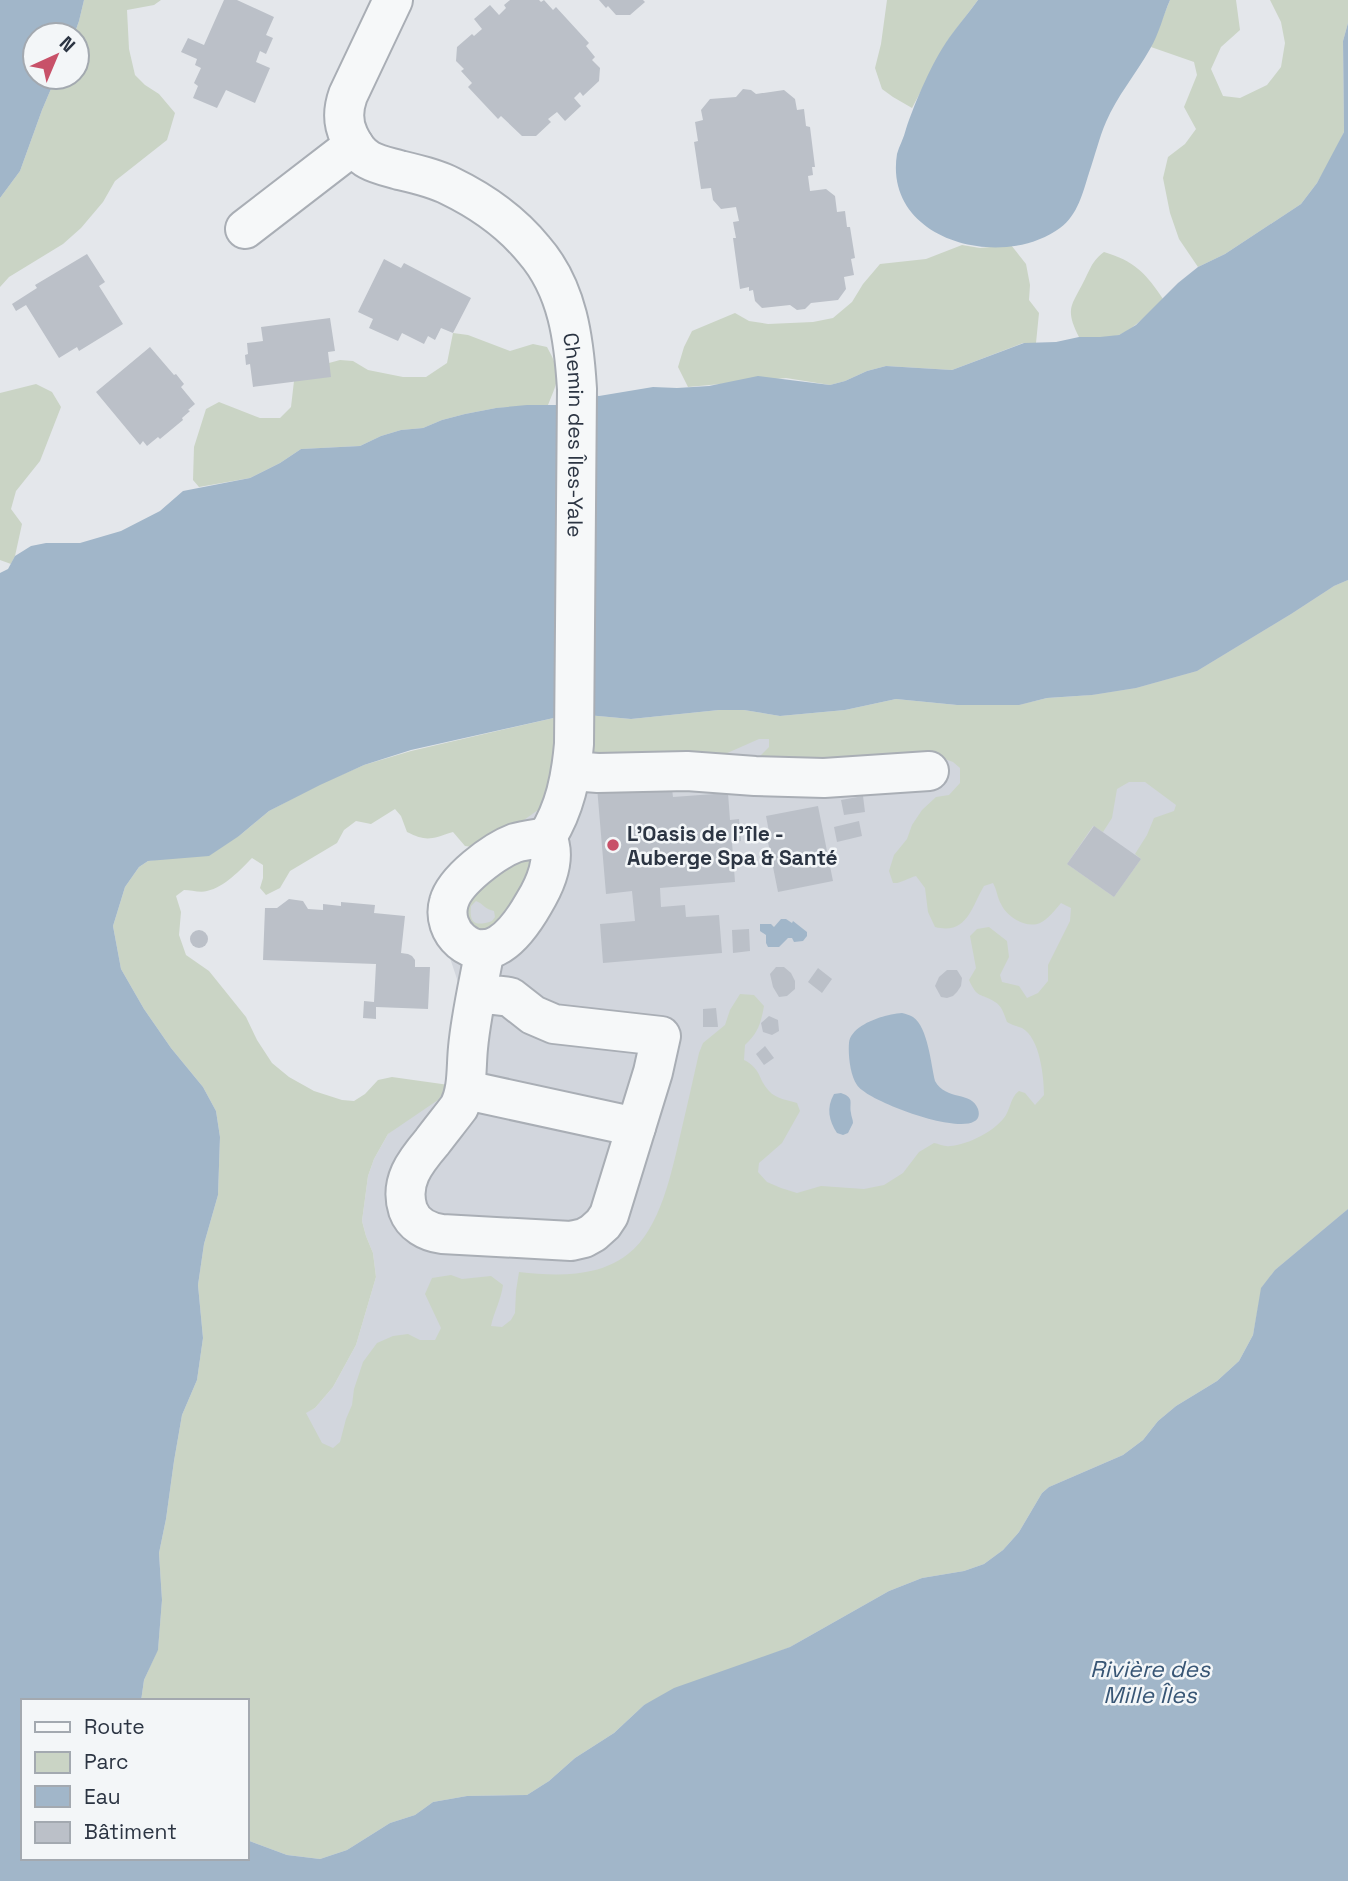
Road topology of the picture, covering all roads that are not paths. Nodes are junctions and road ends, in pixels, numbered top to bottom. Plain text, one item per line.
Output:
1 (393, 0) edge
2 (354, 145) junction
3 (245, 229) dead end
4 (572, 771) junction
5 (929, 771) dead end
6 (547, 837) junction
7 (485, 949) junction
8 (477, 993) junction
9 (466, 1090) junction
10 (636, 1127) junction

1 - 2 street
2 - 3 street
2 - 4 street, Chemin des Îles-Yale
4 - 5 street
4 - 6 street, Chemin des Îles-Yale
6 - 7 street, Chemin des Îles-Yale
6 - 7 street
7 - 8 street
8 - 9 street
8 - 10 street
9 - 10 street
9 - 10 street

